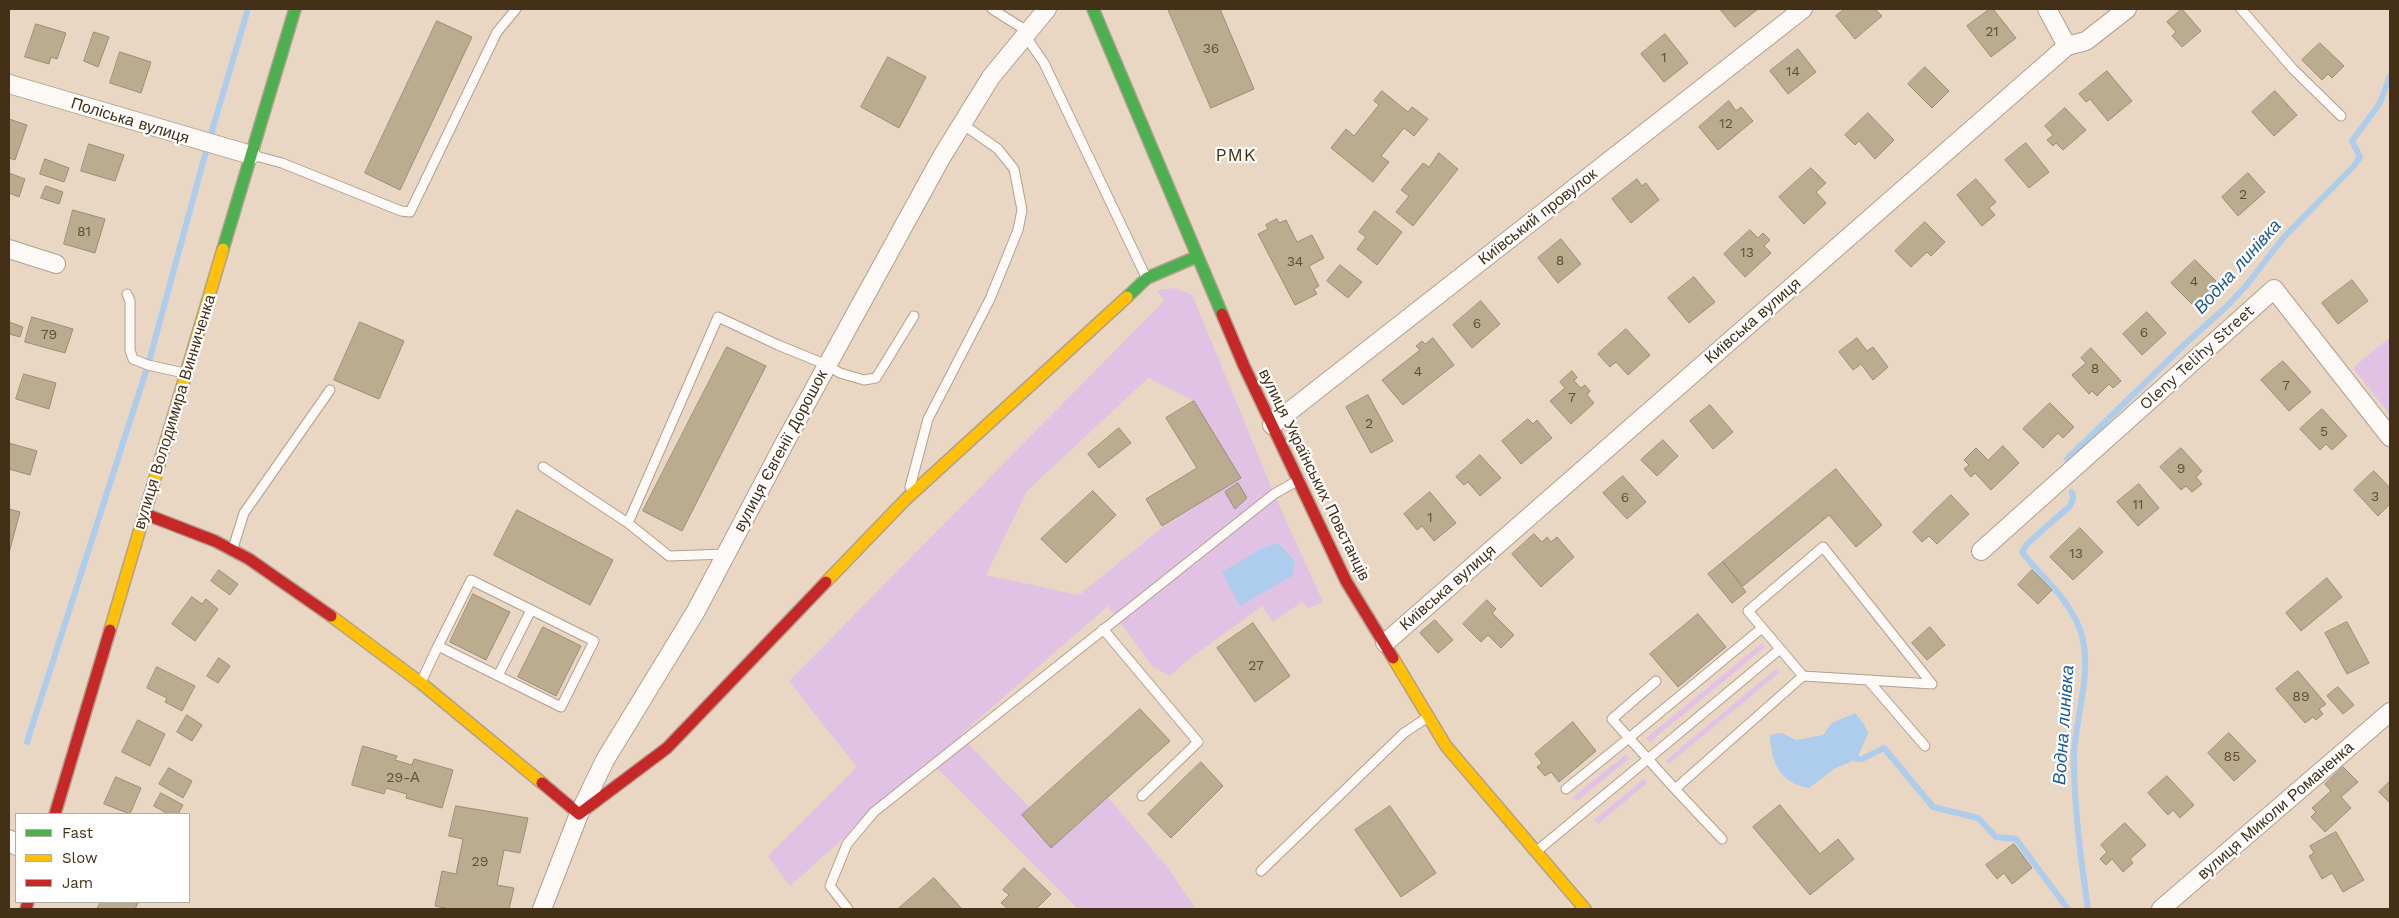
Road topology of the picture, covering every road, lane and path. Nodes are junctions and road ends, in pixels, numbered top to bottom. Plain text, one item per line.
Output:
1 (295, 9) edge
2 (516, 9) edge
3 (992, 9) edge
4 (1047, 9) edge
5 (1093, 9) edge
6 (1804, 9) edge
7 (2047, 9) edge
8 (2127, 9) edge
9 (2241, 9) edge
10 (1026, 33) junction
11 (2067, 46) junction
12 (9, 84) edge
13 (2341, 116) dead end
14 (961, 124) junction
15 (252, 155) junction
16 (9, 250) edge
17 (1196, 257) junction
18 (56, 264) dead end
19 (1147, 278) junction
20 (128, 294) dead end
21 (914, 316) dead end
22 (827, 365) junction
23 (187, 373) junction
24 (330, 390) dead end
25 (1272, 425) junction
26 (2390, 437) edge
27 (542, 467) dead end
28 (1298, 481) junction
29 (906, 499) junction
30 (145, 514) junction
31 (628, 523) junction
32 (232, 550) junction
33 (1981, 551) dead end
34 (726, 554) junction
35 (531, 610) junction
36 (1762, 628) junction
37 (1103, 629) junction
38 (1385, 643) junction
39 (438, 646) junction
40 (1780, 649) junction
41 (498, 676) junction
42 (1803, 676) junction
43 (1868, 680) junction
44 (1656, 681) dead end
45 (421, 683) junction
46 (2390, 712) edge
47 (1428, 717) junction
48 (1629, 738) junction
49 (1924, 746) dead end
50 (1648, 759) junction
51 (1566, 789) dead end
52 (1675, 789) junction
53 (1142, 796) dead end
54 (55, 813) edge
55 (579, 814) junction
56 (1722, 839) dead end
57 (1536, 852) junction
58 (1261, 871) dead end
59 (542, 909) edge
60 (848, 909) edge
61 (1585, 909) edge
62 (2161, 909) edge

1 - 15 street, вулиця Володимира Винниченка
2 - 15 lane
3 - 10 lane
4 - 10 street, вулиця Євгенії Дорошок
5 - 17 street, вулиця Українських Повстанців
6 - 25 street, Київський провулок
7 - 11 street
8 - 11 street, Київська вулиця
9 - 13 lane
10 - 14 street, вулиця Євгенії Дорошок
10 - 19 lane
11 - 38 street, Київська вулиця
12 - 15 street, Поліська вулиця
14 - 22 street, вулиця Євгенії Дорошок
14 - 29 lane
15 - 23 street, вулиця Володимира Винниченка
16 - 18 street
17 - 19 street
17 - 25 street, вулиця Українських Повстанців
19 - 29 street
20 - 23 lane
21 - 22 lane
22 - 31 lane
22 - 34 street, вулиця Євгенії Дорошок
23 - 30 street, вулиця Володимира Винниченка
24 - 32 lane
25 - 28 street, вулиця Українських Повстанців
26 - 33 street, Oleny Telihy Street
27 - 31 lane
28 - 37 lane
28 - 38 street, вулиця Українських Повстанців
29 - 55 street
30 - 32 street
30 - 54 street, вулиця Володимира Винниченка
31 - 34 lane
32 - 45 street
34 - 55 street, вулиця Євгенії Дорошок
35 - 39 lane
35 - 41 lane
35 - 41 lane
36 - 40 lane
36 - 43 lane
36 - 48 lane
37 - 53 lane
37 - 60 lane
38 - 47 street, вулиця Українських Повстанців
39 - 41 lane
39 - 45 lane
40 - 42 lane
40 - 50 lane
42 - 43 lane
42 - 52 lane
43 - 49 lane
44 - 48 lane
45 - 55 street
46 - 62 street, вулиця Миколи Романенка
47 - 57 street, вулиця Українських Повстанців
47 - 58 lane
48 - 50 lane
48 - 51 lane
50 - 52 lane
50 - 57 lane
52 - 56 lane
55 - 59 street, вулиця Євгенії Дорошок
57 - 61 street, вулиця Українських Повстанців

